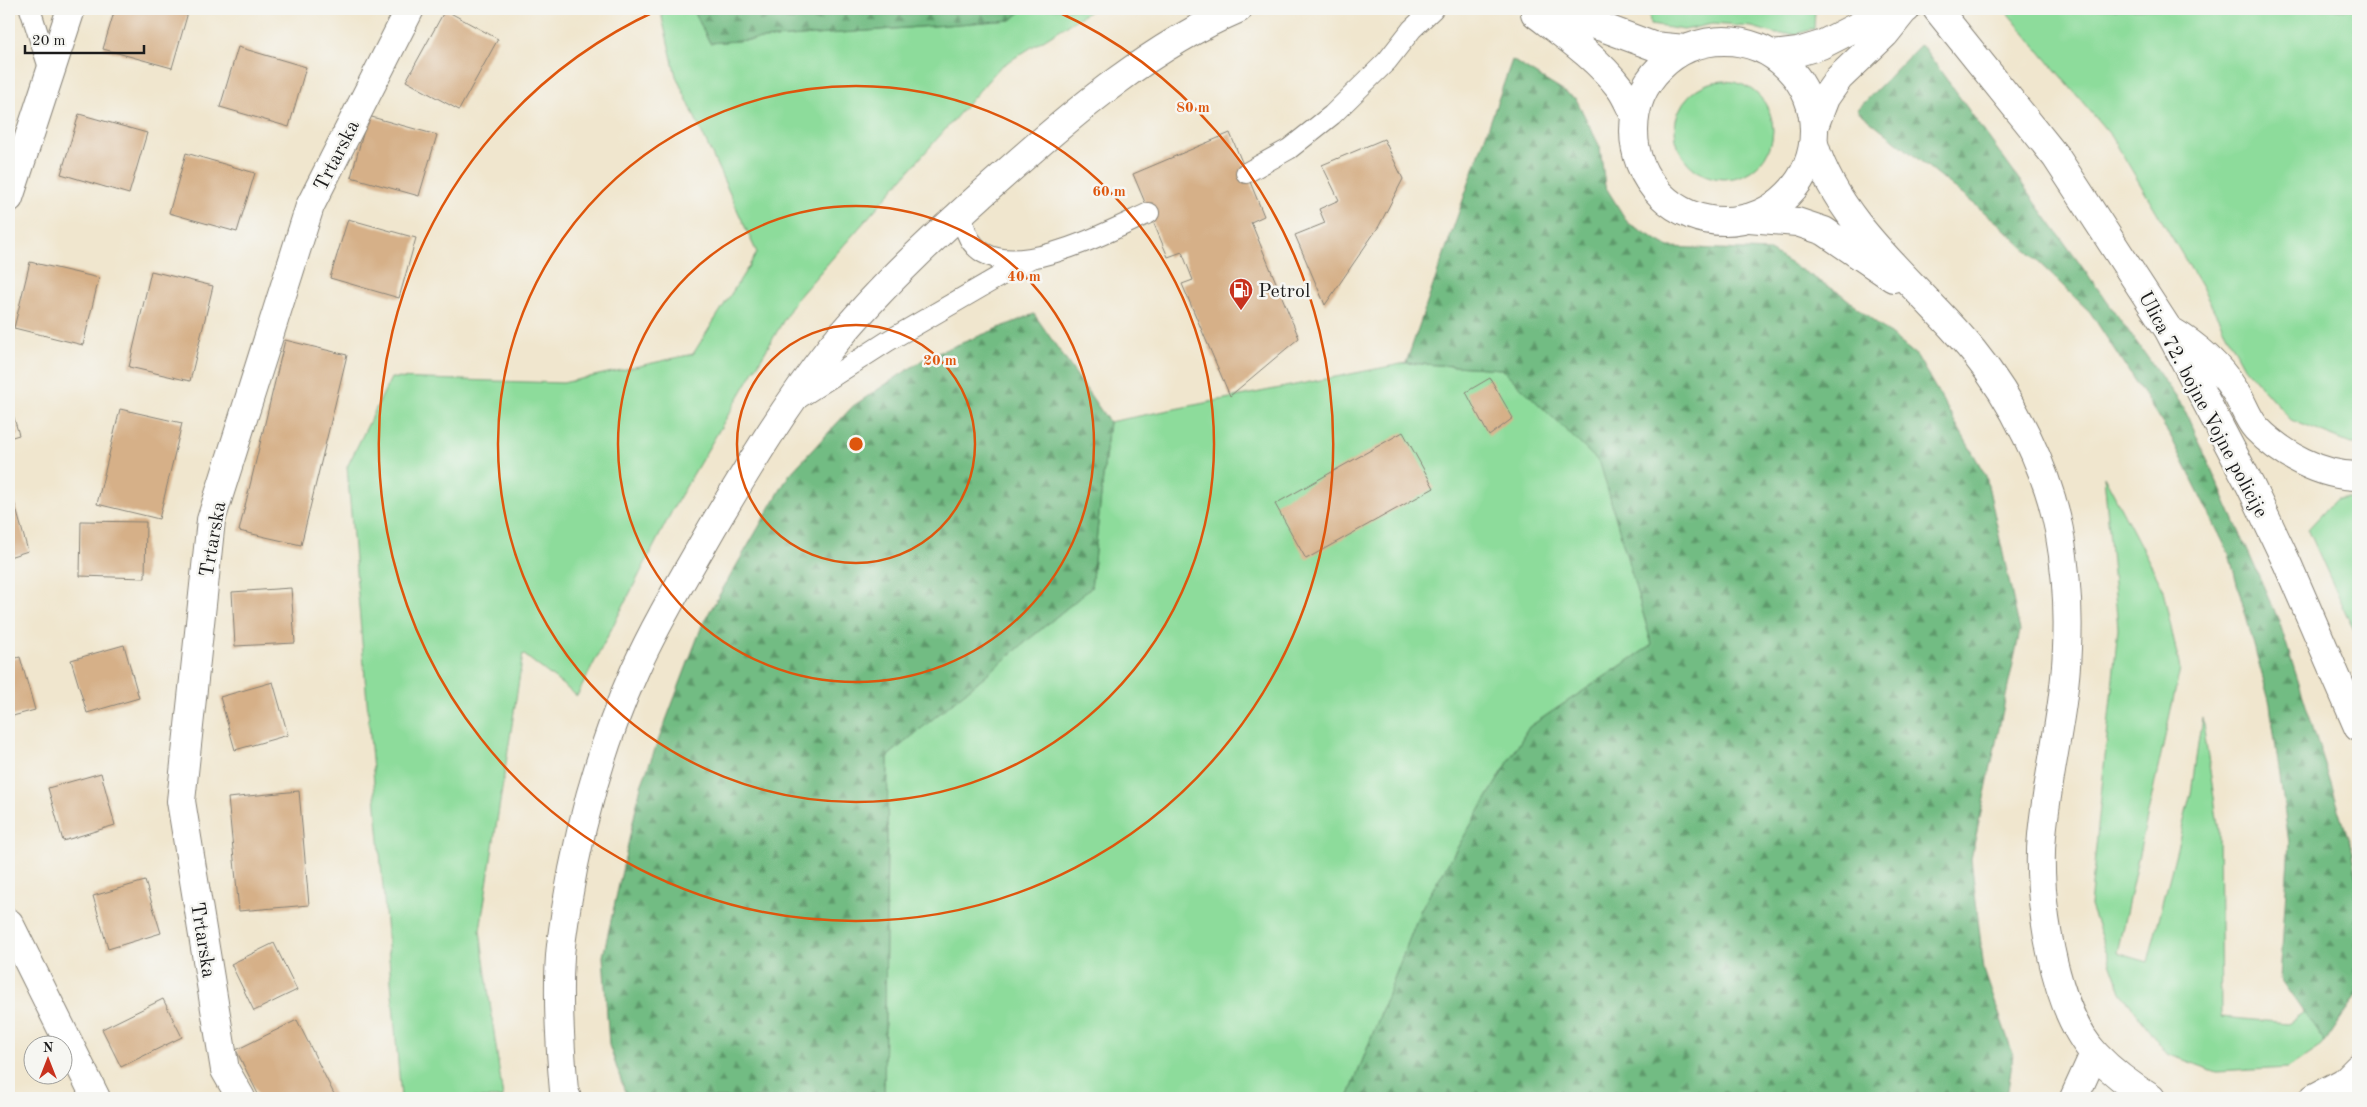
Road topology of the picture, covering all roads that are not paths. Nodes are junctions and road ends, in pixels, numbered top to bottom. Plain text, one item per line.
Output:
1 (30, 9) edge
2 (71, 9) edge
3 (410, 9) edge
4 (1238, 9) edge
5 (1433, 9) edge
6 (1530, 9) edge
7 (1538, 9) edge
8 (1906, 9) edge
9 (1938, 9) edge
10 (1684, 49) junction
11 (1773, 55) junction
12 (50, 71) junction
13 (1635, 116) junction
14 (1814, 134) junction
15 (1246, 172) dead end
16 (9, 198) edge
17 (962, 212) junction
18 (1149, 213) dead end
19 (1749, 218) junction
20 (1031, 258) junction
21 (1922, 297) junction
22 (2168, 330) junction
23 (788, 406) junction
24 (2358, 476) edge
25 (2358, 727) edge
26 (9, 923) edge
27 (2094, 1054) junction
28 (2358, 1068) edge
29 (96, 1098) edge
30 (241, 1098) edge
31 (567, 1098) edge
32 (2074, 1098) edge
33 (2151, 1098) edge
34 (2314, 1098) edge

1 - 12 lane
2 - 12 main road
3 - 30 main road, Trtarska
4 - 17 main road
5 - 15 lane
6 - 13 main road
7 - 10 main road
8 - 11 main road
8 - 14 main road
9 - 22 main road, Ulica 72. bojne Vojne policije
10 - 11 main road
10 - 13 main road
11 - 14 main road
12 - 16 main road
13 - 19 main road
14 - 19 main road
14 - 21 main road
17 - 20 lane
17 - 23 main road
18 - 20 lane
19 - 21 main road
20 - 23 lane
21 - 27 main road
22 - 24 main road
22 - 25 main road, Ulica 72. bojne Vojne policije
23 - 31 main road
26 - 29 main road
27 - 32 main road
27 - 33 main road
28 - 34 main road

